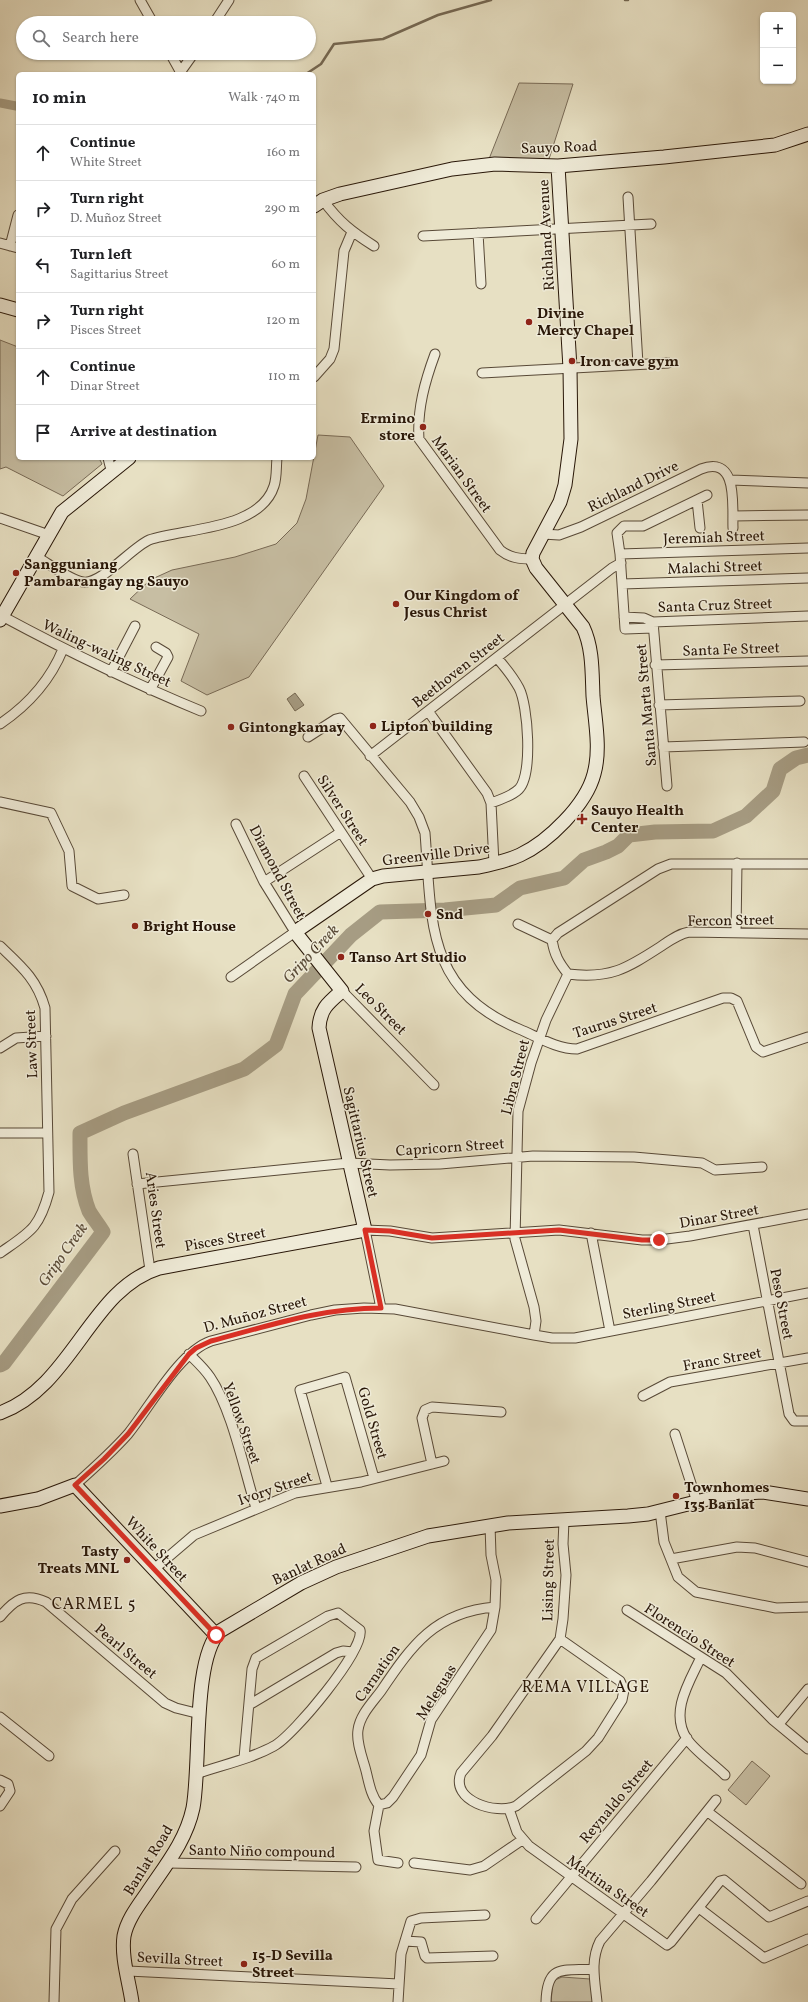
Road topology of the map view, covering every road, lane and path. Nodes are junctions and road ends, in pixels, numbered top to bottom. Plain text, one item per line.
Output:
1 (140, 0) edge
2 (228, 0) edge
3 (149, 16) edge
4 (218, 16) edge
5 (174, 60) edge
6 (189, 60) edge
7 (180, 72) edge
8 (181, 72) edge
9 (808, 134) edge
10 (558, 166) junction
11 (628, 197) dead end
12 (319, 203) edge
13 (651, 224) dead end
14 (630, 225) junction
15 (561, 229) junction
16 (16, 230) edge
17 (352, 232) junction
18 (478, 233) junction
19 (423, 236) dead end
20 (0, 243) edge
21 (374, 246) dead end
22 (14, 247) edge
23 (481, 284) dead end
24 (0, 305) edge
25 (16, 309) edge
26 (435, 354) dead end
27 (668, 363) dead end
28 (638, 364) junction
29 (570, 368) junction
30 (482, 372) dead end
31 (316, 375) edge
32 (108, 460) edge
33 (127, 460) edge
34 (278, 460) edge
35 (113, 471) junction
36 (731, 480) junction
37 (808, 483) edge
38 (707, 495) dead end
39 (697, 500) junction
40 (808, 515) edge
41 (733, 516) junction
42 (0, 518) edge
43 (700, 528) dead end
44 (733, 528) dead end
45 (543, 534) junction
46 (49, 535) junction
47 (808, 548) edge
48 (620, 554) junction
49 (37, 557) junction
50 (532, 559) junction
51 (621, 563) junction
52 (808, 578) edge
53 (622, 584) junction
54 (566, 605) junction
55 (808, 616) edge
56 (624, 617) junction
57 (1, 618) edge
58 (653, 625) junction
59 (135, 626) dead end
60 (156, 647) dead end
61 (63, 649) junction
62 (497, 658) junction
63 (808, 661) edge
64 (655, 666) junction
65 (112, 672) junction
66 (150, 690) junction
67 (800, 701) dead end
68 (659, 705) junction
69 (201, 711) dead end
70 (428, 711) junction
71 (0, 724) edge
72 (308, 736) dead end
73 (804, 742) dead end
74 (664, 747) junction
75 (370, 756) junction
76 (304, 776) dead end
77 (667, 786) dead end
78 (0, 802) edge
79 (491, 803) junction
80 (236, 824) dead end
81 (341, 832) junction
82 (738, 863) junction
83 (494, 864) junction
84 (808, 864) edge
85 (428, 873) junction
86 (372, 879) junction
87 (264, 882) junction
88 (124, 895) dead end
89 (518, 924) dead end
90 (295, 932) junction
91 (736, 932) junction
92 (808, 934) edge
93 (552, 940) junction
94 (0, 946) edge
95 (568, 974) junction
96 (231, 977) dead end
97 (342, 991) junction
98 (46, 1036) junction
99 (808, 1037) edge
100 (539, 1038) junction
101 (0, 1048) edge
102 (434, 1085) dead end
103 (0, 1133) edge
104 (47, 1133) junction
105 (134, 1154) dead end
106 (517, 1157) junction
107 (349, 1164) junction
108 (762, 1167) dead end
109 (138, 1184) junction
110 (808, 1214) edge
111 (753, 1225) junction
112 (365, 1230) junction
113 (515, 1232) junction
114 (591, 1233) junction
115 (0, 1253) edge
116 (150, 1270) junction
117 (808, 1293) edge
118 (767, 1300) junction
119 (381, 1308) junction
120 (610, 1331) junction
121 (534, 1335) junction
122 (189, 1354) junction
123 (808, 1358) edge
124 (779, 1364) junction
125 (643, 1396) dead end
126 (0, 1412) edge
127 (501, 1412) dead end
128 (808, 1421) edge
129 (675, 1434) dead end
130 (444, 1461) dead end
131 (432, 1464) junction
132 (374, 1478) junction
133 (75, 1485) junction
134 (327, 1486) junction
135 (808, 1499) edge
136 (697, 1502) junction
137 (0, 1506) edge
138 (256, 1508) junction
139 (660, 1511) junction
140 (564, 1520) junction
141 (490, 1525) junction
142 (671, 1559) junction
143 (808, 1562) edge
144 (153, 1570) junction
145 (495, 1607) junction
146 (808, 1607) edge
147 (627, 1610) dead end
148 (0, 1617) edge
149 (216, 1635) junction
150 (560, 1639) junction
151 (353, 1652) junction
152 (701, 1657) junction
153 (808, 1689) edge
154 (249, 1705) junction
155 (200, 1714) junction
156 (0, 1717) edge
157 (779, 1724) junction
158 (687, 1738) junction
159 (808, 1749) edge
160 (49, 1756) dead end
161 (244, 1758) junction
162 (196, 1774) junction
163 (725, 1775) dead end
164 (0, 1780) edge
165 (716, 1800) dead end
166 (379, 1805) junction
167 (0, 1806) edge
168 (509, 1809) junction
169 (708, 1812) junction
170 (522, 1840) junction
171 (115, 1851) dead end
172 (168, 1863) junction
173 (398, 1863) dead end
174 (414, 1863) dead end
175 (356, 1866) dead end
176 (570, 1877) junction
177 (801, 1884) dead end
178 (808, 1901) edge
179 (699, 1908) junction
180 (624, 1914) junction
181 (485, 1915) dead end
182 (536, 1919) dead end
183 (808, 1938) edge
184 (405, 1941) junction
185 (493, 1956) dead end
186 (593, 1969) junction
187 (128, 1971) junction
188 (398, 1984) junction
189 (54, 2002) edge
190 (132, 2002) edge
191 (398, 2002) edge
192 (546, 2002) edge
193 (597, 2002) edge

1 - 3 street
2 - 4 street
5 - 7 street
6 - 8 street
9 - 10 street, Sauyo Road
10 - 12 street, Sauyo Road
10 - 15 street, Richland Avenue
11 - 14 street
12 - 17 street
13 - 14 street
14 - 15 street
14 - 28 street
15 - 18 street
15 - 29 street, Richland Avenue
16 - 22 street
17 - 21 street
17 - 31 street
18 - 19 street
18 - 23 street
20 - 22 street
24 - 25 street
26 - 50 street, Marian Street
27 - 28 street
28 - 29 street
29 - 30 street
29 - 45 street, Richland Avenue
32 - 35 street
33 - 35 street
34 - 49 street
35 - 46 street
36 - 37 street
36 - 41 street
36 - 45 street, Richland Drive
38 - 39 street
39 - 43 street
39 - 48 street
40 - 41 street
41 - 44 street
42 - 46 street
45 - 50 street, Richland Avenue
46 - 49 street
47 - 48 street, Jeremiah Street
48 - 51 street
49 - 57 street
50 - 54 street, Greenville Drive
51 - 53 street
51 - 54 street, Beethoven Street
52 - 53 street, Malachi Street
53 - 56 street
54 - 62 street, Beethoven Street
54 - 83 street, Greenville Drive
55 - 58 street, Santa Cruz Street
56 - 58 street, Santa Cruz Street
56 - 58 street, Santa Cruz Street
57 - 61 street, Waling-waling Street
58 - 64 street, Santa Marta Street
59 - 65 street
60 - 66 street
61 - 65 street, Waling-waling Street
61 - 71 street
62 - 70 street, Beethoven Street
62 - 79 street
63 - 64 street, Santa Fe Street
64 - 68 street, Santa Marta Street
65 - 66 street, Waling-waling Street
66 - 69 street, Waling-waling Street
67 - 68 street
68 - 74 street, Santa Marta Street
70 - 75 street, Beethoven Street
70 - 79 street
72 - 75 street, Taurus Street
73 - 74 street
74 - 77 street, Santa Marta Street
75 - 85 street, Taurus Street
76 - 81 street, Silver Street
78 - 88 street
79 - 83 street
80 - 87 street, Diamond Street
81 - 86 street, Silver Street
81 - 87 street
82 - 84 street
82 - 91 street
82 - 93 street
83 - 85 street, Greenville Drive
85 - 86 street, Greenville Drive
85 - 100 street, Taurus Street
86 - 90 street, Greenville Drive
87 - 90 street, Diamond Street
89 - 93 street
90 - 96 street, Greenville Drive
90 - 97 street, Leo Street
91 - 92 street, Fercon Street
91 - 95 street, Fercon Street
93 - 95 street
94 - 98 street, Law Street
95 - 100 street, Libra Street
97 - 102 street, Leo Street
97 - 107 street, Sagittarius Street
98 - 101 street
98 - 104 street, Law Street
99 - 100 street, Taurus Street
100 - 106 street, Libra Street
103 - 104 street
104 - 115 street, Law Street
105 - 109 street, Aries Street
106 - 107 street, Capricorn Street
106 - 108 street, Capricorn Street
106 - 113 street, Libra Street
107 - 109 street, Capricorn Street
107 - 112 street, Sagittarius Street
109 - 116 street, Aries Street
110 - 111 street, Dinar Street
111 - 114 street, Dinar Street
111 - 118 street, Peso Street
112 - 113 street, Pisces Street
112 - 116 street, Pisces Street
112 - 119 street, Sagittarius Street
113 - 114 street, Dinar Street
113 - 121 street, Libra Street
114 - 120 street
116 - 126 street, Pisces Street
117 - 118 street, Sterling Street
118 - 120 street, Sterling Street
118 - 124 street, Peso Street
119 - 121 street, D. Muñoz Street
119 - 122 street, D. Muñoz Street
120 - 121 street, Sterling Street
122 - 133 street, D. Muñoz Street
122 - 138 street, Yellow Street
123 - 124 street, Franc Street
124 - 125 street, Franc Street
124 - 128 street, Peso Street
127 - 131 street
129 - 136 street
130 - 131 street, Ivory Street
131 - 132 street, Ivory Street
132 - 134 street, Ivory Street
132 - 134 street, Gold Street
133 - 137 street, D. Muñoz Street
133 - 144 street, White Street
134 - 138 street, Ivory Street
135 - 136 street, Banlat Road
136 - 139 street, Banlat Road
138 - 144 street, Ivory Street
139 - 140 street, Banlat Road
139 - 142 street
140 - 141 street, Banlat Road
140 - 150 street, Lising Street
141 - 145 street, Meleguas
141 - 149 street, Banlat Road
142 - 143 street
142 - 146 street
144 - 149 street, White Street
145 - 166 street, Meleguas
145 - 166 street, Carnation
147 - 152 street, Florencio Street
148 - 155 street, Pearl Street
149 - 155 street, Banlat Road
150 - 168 street
150 - 168 street
151 - 154 street
151 - 154 street
151 - 161 street
152 - 157 street, Florencio Street
152 - 158 street
153 - 157 street
154 - 161 street
155 - 162 street, Banlat Road
156 - 160 street
157 - 159 street, Florencio Street
158 - 163 street
158 - 176 street, Reynaldo Street
161 - 162 street
162 - 172 street, Banlat Road
164 - 167 street
165 - 169 street
166 - 173 street
168 - 170 street, Martina Street
169 - 177 street
169 - 180 street
170 - 174 street
170 - 176 street, Martina Street
171 - 189 street
172 - 175 street, Santo Niño compound
172 - 187 street, Banlat Road
176 - 180 street, Martina Street
176 - 182 street, Reynaldo Street
178 - 179 street, Martina Street
179 - 180 street, Martina Street
179 - 183 street
180 - 186 street
181 - 184 street
184 - 185 street
184 - 188 street
186 - 192 street
186 - 193 street
187 - 188 street, Sevilla Street
187 - 190 street, Banlat Road
188 - 191 street

